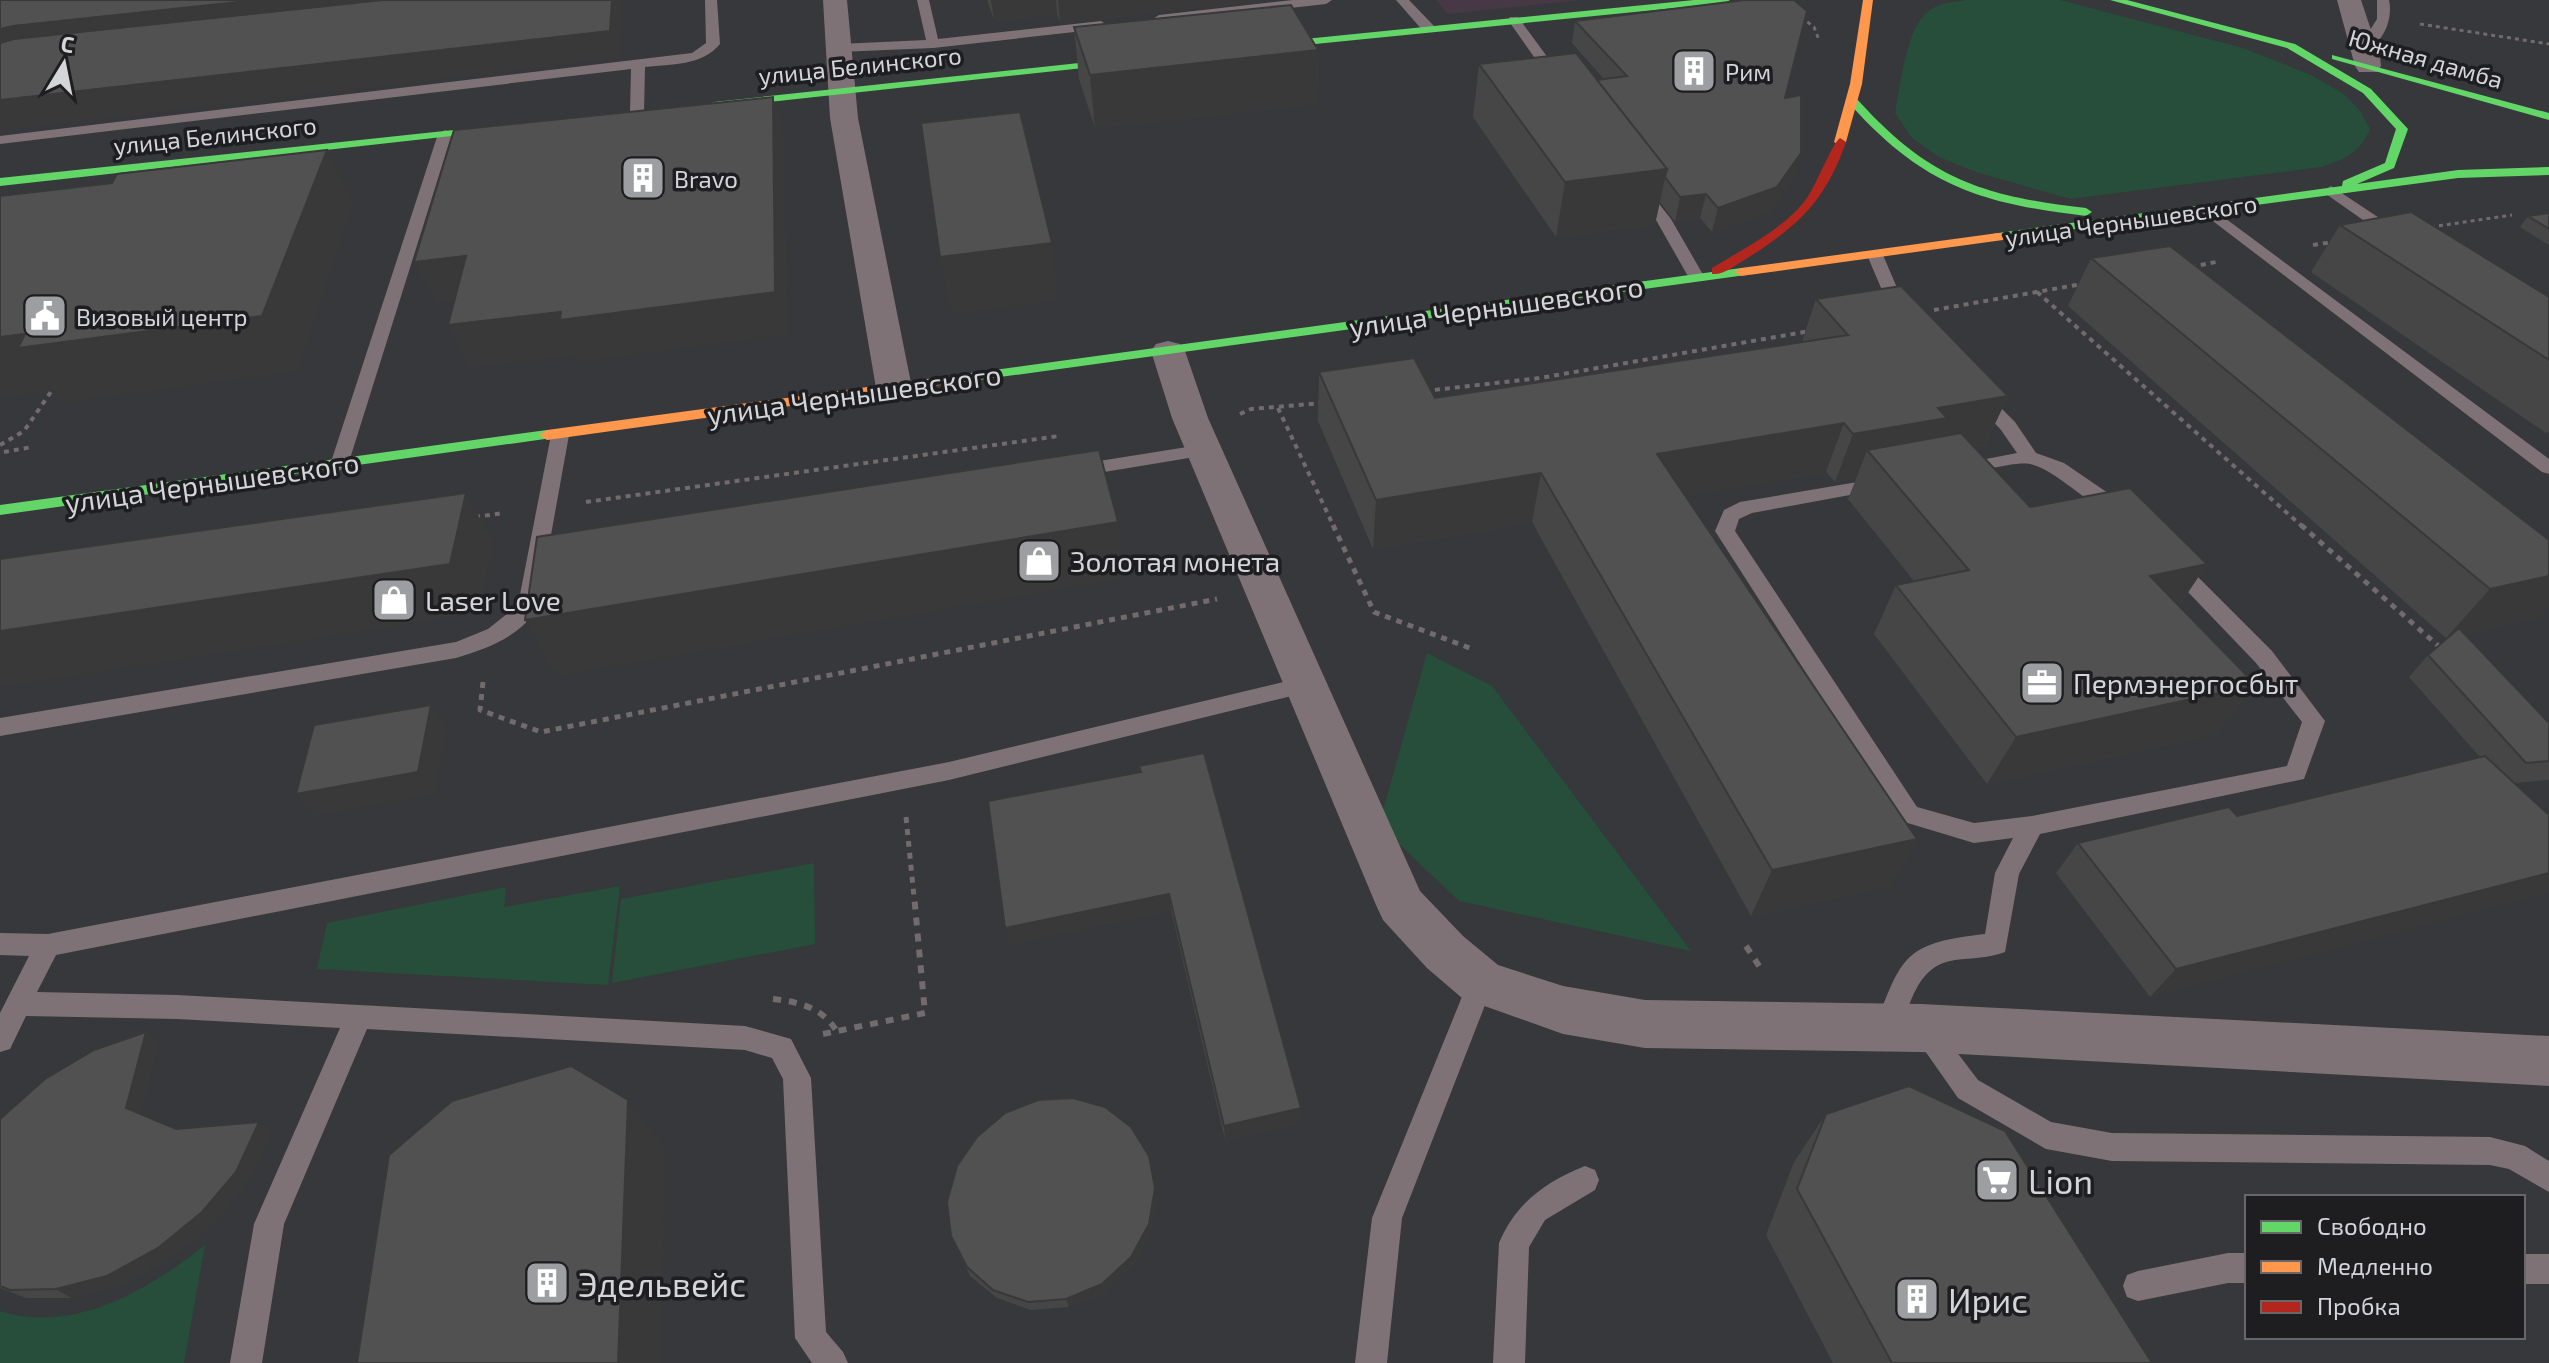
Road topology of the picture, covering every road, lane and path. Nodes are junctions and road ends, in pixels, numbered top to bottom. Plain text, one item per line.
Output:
1 (711, 0) edge
2 (835, 0) edge
3 (923, 0) edge
4 (1326, 0) edge
5 (1402, 0) edge
6 (1725, 0) edge
7 (1868, 0) edge
8 (2115, 0) edge
9 (2349, 0) edge
10 (2383, 0) edge
11 (1794, 12) edge
12 (1150, 20) edge
13 (1514, 20) junction
14 (2383, 22) junction
15 (1119, 23) edge
16 (1429, 29) junction
17 (933, 44) junction
18 (2549, 44) edge
19 (2291, 46) junction
20 (1822, 47) dead end
21 (839, 48) junction
22 (1239, 49) edge
23 (2368, 56) junction
24 (1159, 57) edge
25 (638, 64) junction
26 (842, 91) junction
27 (1572, 99) edge
28 (1852, 100) junction
29 (695, 107) edge
30 (637, 113) edge
31 (2549, 117) edge
32 (534, 125) edge
33 (445, 134) junction
34 (0, 140) edge
35 (2549, 169) edge
36 (1625, 170) edge
37 (2458, 174) joint
38 (0, 182) edge
39 (2331, 191) junction
40 (2206, 209) junction
41 (2153, 217) junction
42 (2405, 241) edge
43 (1875, 255) junction
44 (2184, 268) edge
45 (1703, 277) junction
46 (2196, 277) edge
47 (2036, 291) dead end
48 (1914, 329) edge
49 (1815, 330) edge
50 (1168, 351) junction
51 (59, 379) edge
52 (1966, 383) edge
53 (894, 388) junction
54 (1417, 392) edge
55 (1324, 402) edge
56 (1278, 408) junction
57 (1198, 434) junction
58 (560, 435) junction
59 (1064, 435) dead end
60 (0, 445) edge
61 (32, 447) dead end
62 (4, 452) dead end
63 (2029, 457) junction
64 (339, 465) junction
65 (2549, 468) edge
66 (1947, 472) edge
67 (1051, 474) edge
68 (1901, 480) edge
69 (546, 507) junction
70 (0, 510) edge
71 (468, 518) dead end
72 (2134, 524) edge
73 (2155, 546) edge
74 (1263, 590) junction
75 (488, 641) junction
76 (1475, 650) dead end
77 (2454, 658) edge
78 (1304, 685) junction
79 (0, 727) edge
80 (905, 809) dead end
81 (2032, 826) junction
82 (0, 944) edge
83 (48, 945) junction
84 (1481, 982) junction
85 (757, 999) dead end
86 (19, 1004) junction
87 (358, 1018) junction
88 (1905, 1027) junction
89 (0, 1040) edge
90 (2549, 1061) edge
91 (2549, 1178) edge
92 (1585, 1180) dead end
93 (2245, 1268) edge
94 (2525, 1269) edge
95 (2549, 1269) edge
96 (2138, 1286) dead end
97 (246, 1363) edge
98 (832, 1363) edge
99 (1371, 1363) edge
100 (1509, 1363) edge

1 - 25 lane
2 - 21 street
3 - 17 lane
4 - 12 lane
5 - 16 lane
6 - 13 main road
7 - 28 main road, улица Чернышевского
8 - 19 main road, Южная дамба
9 - 23 street
10 - 14 lane
11 - 20 path
13 - 16 main road
13 - 27 lane
14 - 18 path
14 - 23 lane
15 - 17 lane
16 - 22 main road
17 - 21 lane
19 - 23 main road, Южная дамба
19 - 39 main road
21 - 26 street
23 - 31 main road, Южная дамба
24 - 26 main road, улица Белинского
25 - 30 lane
25 - 34 lane
26 - 29 main road, улица Белинского
26 - 53 street
28 - 41 main road
28 - 45 main road, улица Чернышевского
32 - 33 main road, улица Белинского
33 - 38 main road, улица Белинского
33 - 64 lane
35 - 37 street, улица Чернышевского
36 - 45 lane
37 - 39 main road, улица Чернышевского
39 - 40 main road, улица Чернышевского
39 - 42 lane
40 - 41 main road, улица Чернышевского
40 - 65 lane
41 - 43 main road, улица Чернышевского
43 - 45 main road, улица Чернышевского
43 - 48 lane
44 - 46 path
45 - 50 main road, улица Чернышевского
47 - 77 path
49 - 54 path
50 - 53 main road, улица Чернышевского
50 - 57 street
51 - 60 path
52 - 63 lane
53 - 58 main road, улица Чернышевского
55 - 56 path
56 - 57 path
56 - 76 path
57 - 67 lane
57 - 74 street
58 - 64 main road, улица Чернышевского
58 - 69 lane
59 - 69 path
61 - 62 path
63 - 66 lane
63 - 72 lane
64 - 70 main road, улица Чернышевского
68 - 81 lane
69 - 71 path
69 - 75 lane
73 - 81 lane
74 - 75 path
74 - 78 street
75 - 79 lane
78 - 83 lane
78 - 84 street
80 - 85 path
81 - 88 lane
82 - 83 lane
83 - 86 lane
84 - 88 street
84 - 99 lane
86 - 87 lane
86 - 89 lane
87 - 97 lane
87 - 98 lane
88 - 90 street
88 - 91 lane
92 - 100 lane
93 - 96 lane
94 - 95 lane

